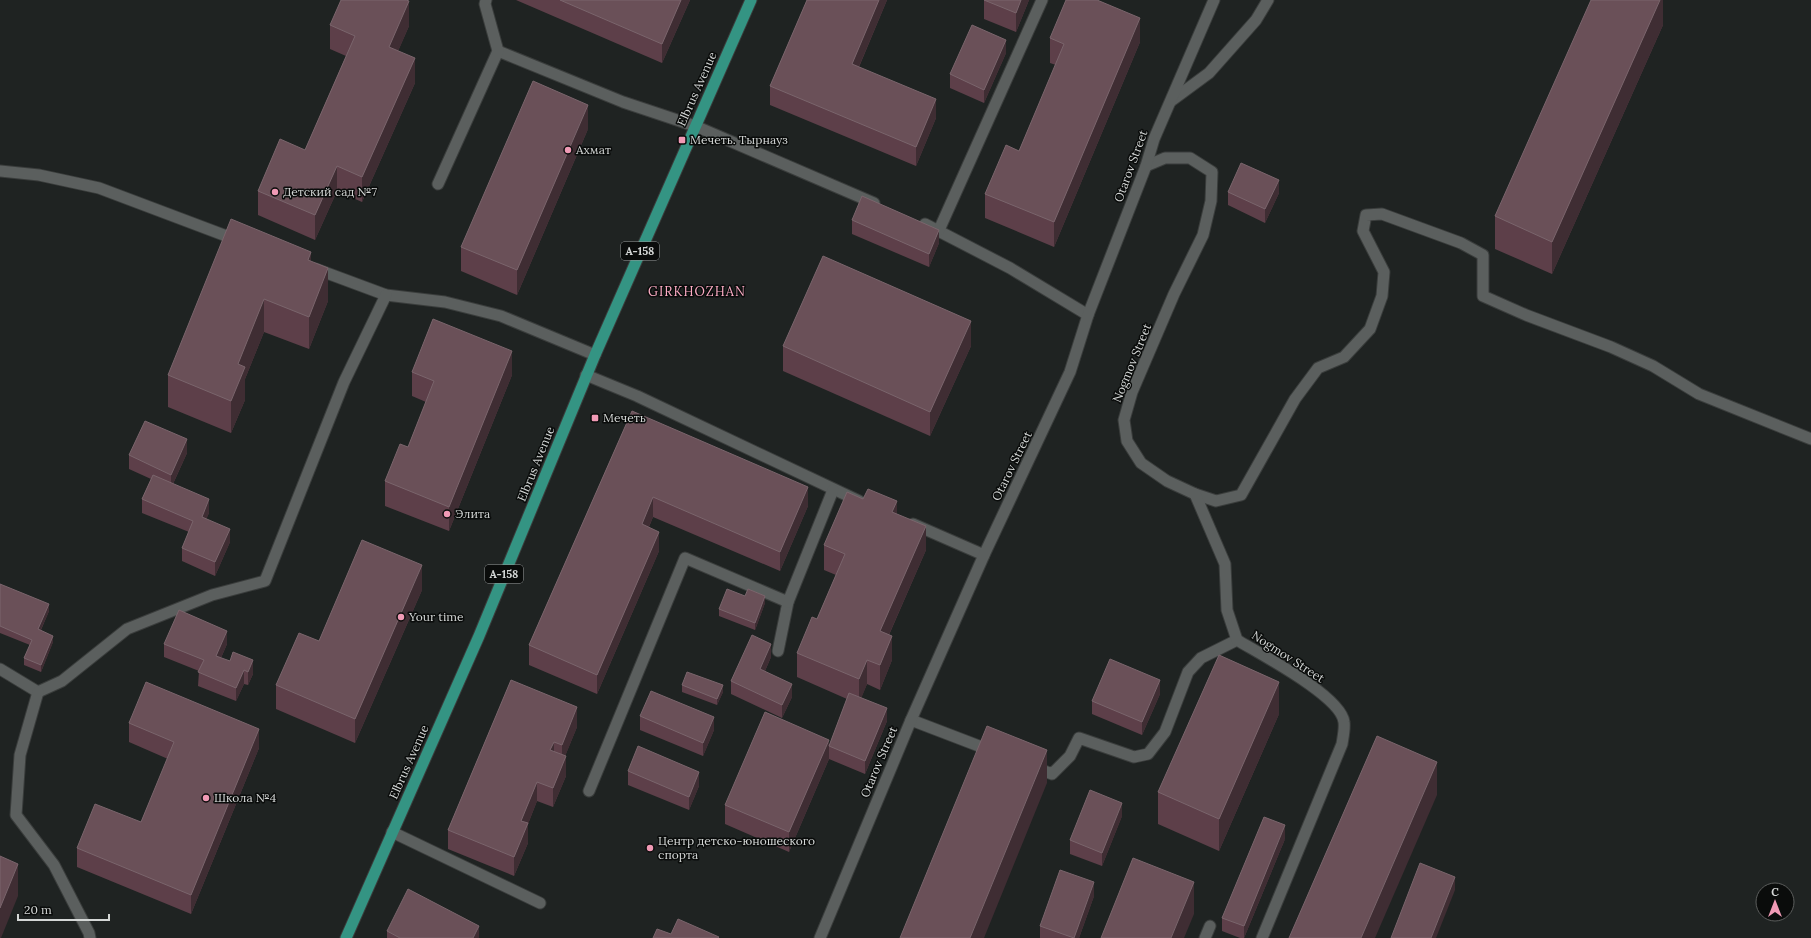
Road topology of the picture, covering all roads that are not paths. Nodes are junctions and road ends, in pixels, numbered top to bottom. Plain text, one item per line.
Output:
1 (486, 0) edge
2 (751, 0) edge
3 (1042, 0) edge
4 (1214, 0) edge
5 (1268, 0) edge
6 (498, 52) junction
7 (1171, 101) junction
8 (695, 126) junction
9 (1146, 166) junction
10 (0, 171) edge
11 (438, 184) dead end
12 (882, 206) edge
13 (918, 221) edge
14 (939, 230) junction
15 (247, 244) edge
16 (304, 264) edge
17 (386, 295) junction
18 (1088, 315) junction
19 (594, 355) junction
20 (586, 375) junction
21 (1811, 439) edge
22 (833, 490) junction
23 (1195, 494) junction
24 (869, 505) edge
25 (905, 521) edge
26 (984, 554) junction
27 (788, 602) junction
28 (1237, 640) junction
29 (778, 651) dead end
30 (0, 669) edge
31 (38, 692) junction
32 (911, 720) junction
33 (1000, 754) edge
34 (1022, 763) edge
35 (589, 791) dead end
36 (392, 832) junction
37 (540, 903) dead end
38 (1210, 926) dead end
39 (90, 938) edge
40 (346, 938) edge
41 (820, 938) edge
42 (1205, 938) edge
43 (1262, 938) edge

1 - 6 street
2 - 8 main road, Elbrus Avenue / А-158
3 - 14 street
4 - 7 street, Otarov Street
5 - 7 street
6 - 8 street
6 - 11 street
7 - 9 street, Otarov Street
8 - 12 street
8 - 19 main road, Elbrus Avenue / А-158
9 - 18 street, Otarov Street
9 - 23 street, Nogmov Street
10 - 15 street
13 - 14 street
14 - 18 street
16 - 17 street
17 - 19 street
17 - 31 street
18 - 26 street, Otarov Street
19 - 20 main road, Elbrus Avenue / А-158
20 - 22 street
20 - 36 main road, Elbrus Avenue / А-158
21 - 23 street
22 - 24 street
22 - 27 street
23 - 28 street, Nogmov Street
25 - 26 street
26 - 32 street, Otarov Street
27 - 29 street
27 - 35 street
28 - 34 street
28 - 43 street, Nogmov Street
30 - 31 street
31 - 39 street
32 - 33 street
32 - 41 street, Otarov Street
36 - 37 street
36 - 40 main road, Elbrus Avenue / А-158
38 - 42 street

